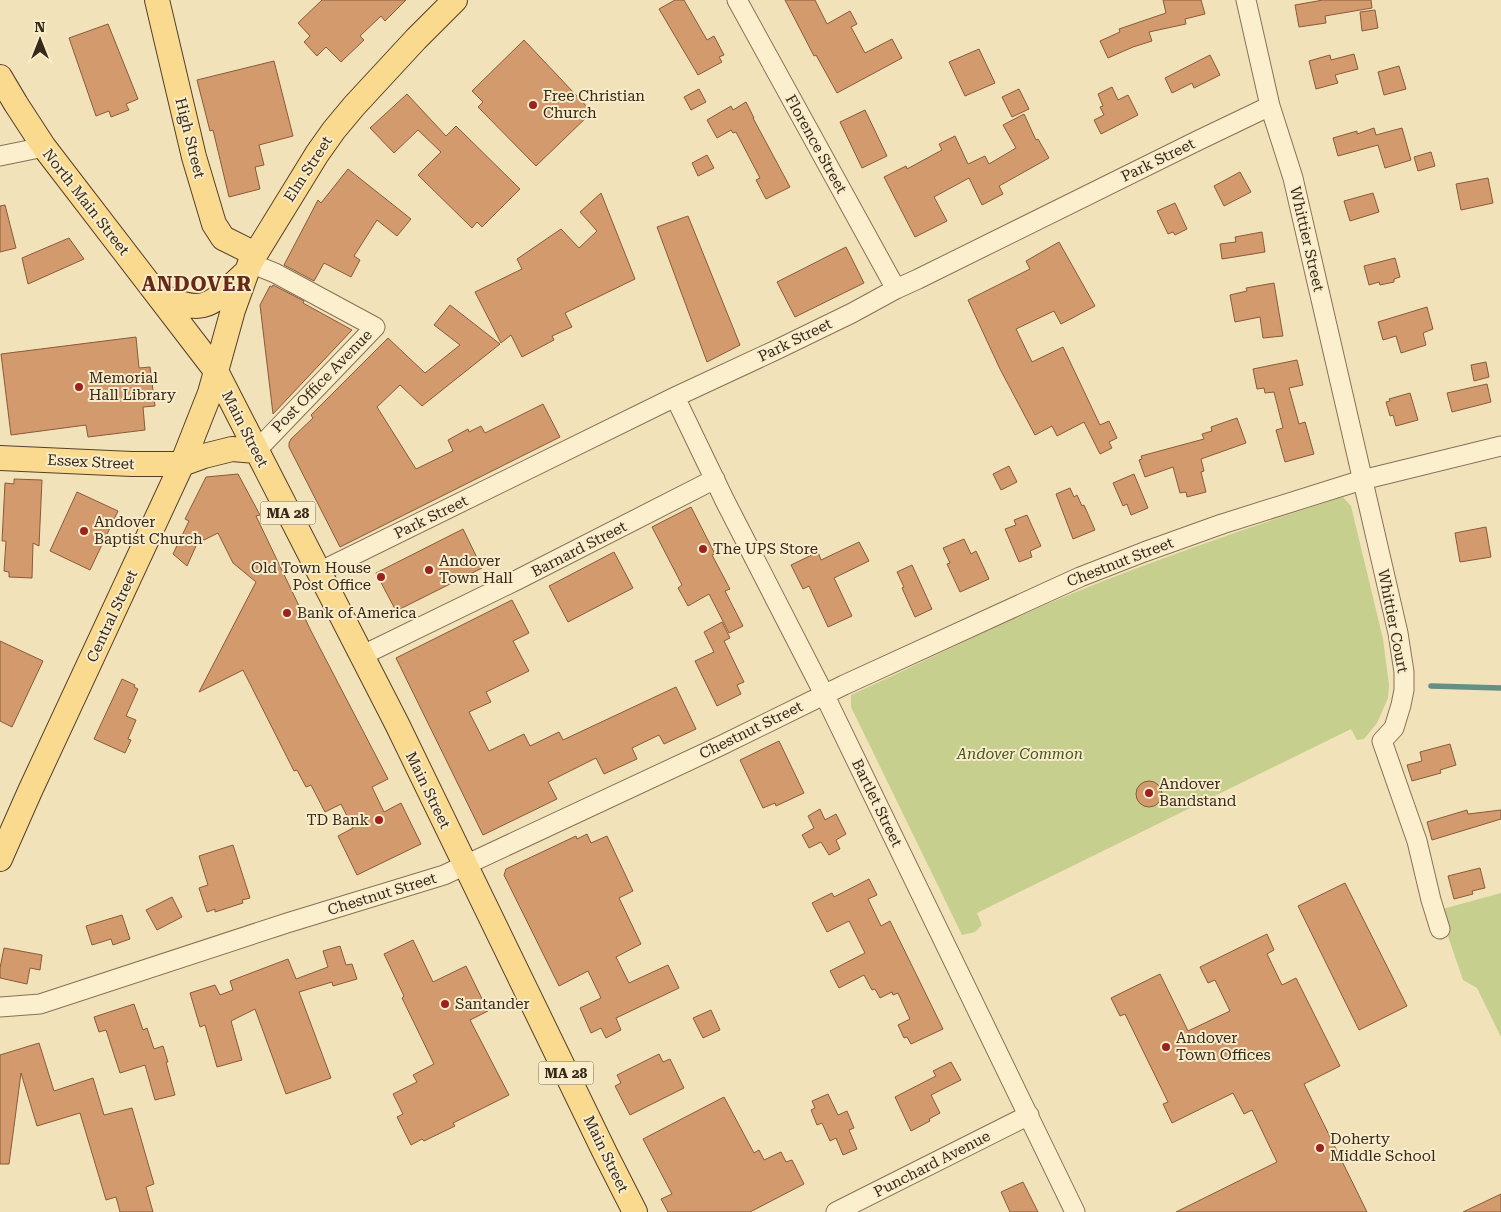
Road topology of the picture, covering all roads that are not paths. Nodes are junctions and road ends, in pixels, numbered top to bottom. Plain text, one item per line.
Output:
1 (157, 0) edge
2 (455, 0) edge
3 (737, 0) edge
4 (1246, 0) edge
5 (0, 77) edge
6 (1270, 106) junction
7 (44, 147) junction
8 (0, 156) edge
9 (250, 263) junction
10 (896, 288) junction
11 (157, 294) junction
12 (216, 370) junction
13 (676, 397) junction
14 (1501, 446) edge
15 (256, 451) junction
16 (0, 458) edge
17 (182, 464) junction
18 (715, 479) junction
19 (1362, 480) junction
20 (319, 572) junction
21 (361, 656) junction
22 (824, 694) junction
23 (0, 859) edge
24 (465, 866) junction
25 (1440, 930) dead end
26 (0, 1007) edge
27 (1029, 1115) junction
28 (635, 1212) edge
29 (836, 1212) edge
30 (1075, 1212) edge

1 - 9 main road, High Street
2 - 9 main road, Elm Street
3 - 10 street, Florence Street
4 - 6 street, Whittier Street
5 - 7 main road, North Main Street / MA 28
6 - 10 street, Park Street
6 - 19 street, Whittier Street
7 - 8 street
7 - 11 main road, North Main Street / MA 28
9 - 11 main road
9 - 12 main road, Elm Street
9 - 15 street, Post Office Avenue
10 - 13 street, Park Street
11 - 12 main road, North Main Street / MA 28
12 - 15 main road, Main Street / MA 28
12 - 17 main road, Central Street
13 - 18 street, Bartlet Street
13 - 20 street, Park Street
14 - 19 street, Chestnut Street
15 - 17 main road, Essex Street
15 - 20 main road, Main Street / MA 28
16 - 17 main road, Essex Street
17 - 23 main road, Central Street
18 - 21 street, Barnard Street
18 - 22 street, Bartlet Street
19 - 22 street, Chestnut Street
19 - 25 street, Whittier Court
20 - 21 main road, Main Street / MA 28
21 - 24 main road, Main Street / MA 28
22 - 24 street, Chestnut Street
22 - 27 street, Bartlet Street
24 - 26 street, Chestnut Street
24 - 28 main road, Main Street / MA 28
27 - 29 street, Punchard Avenue
27 - 30 street, Bartlet Street

